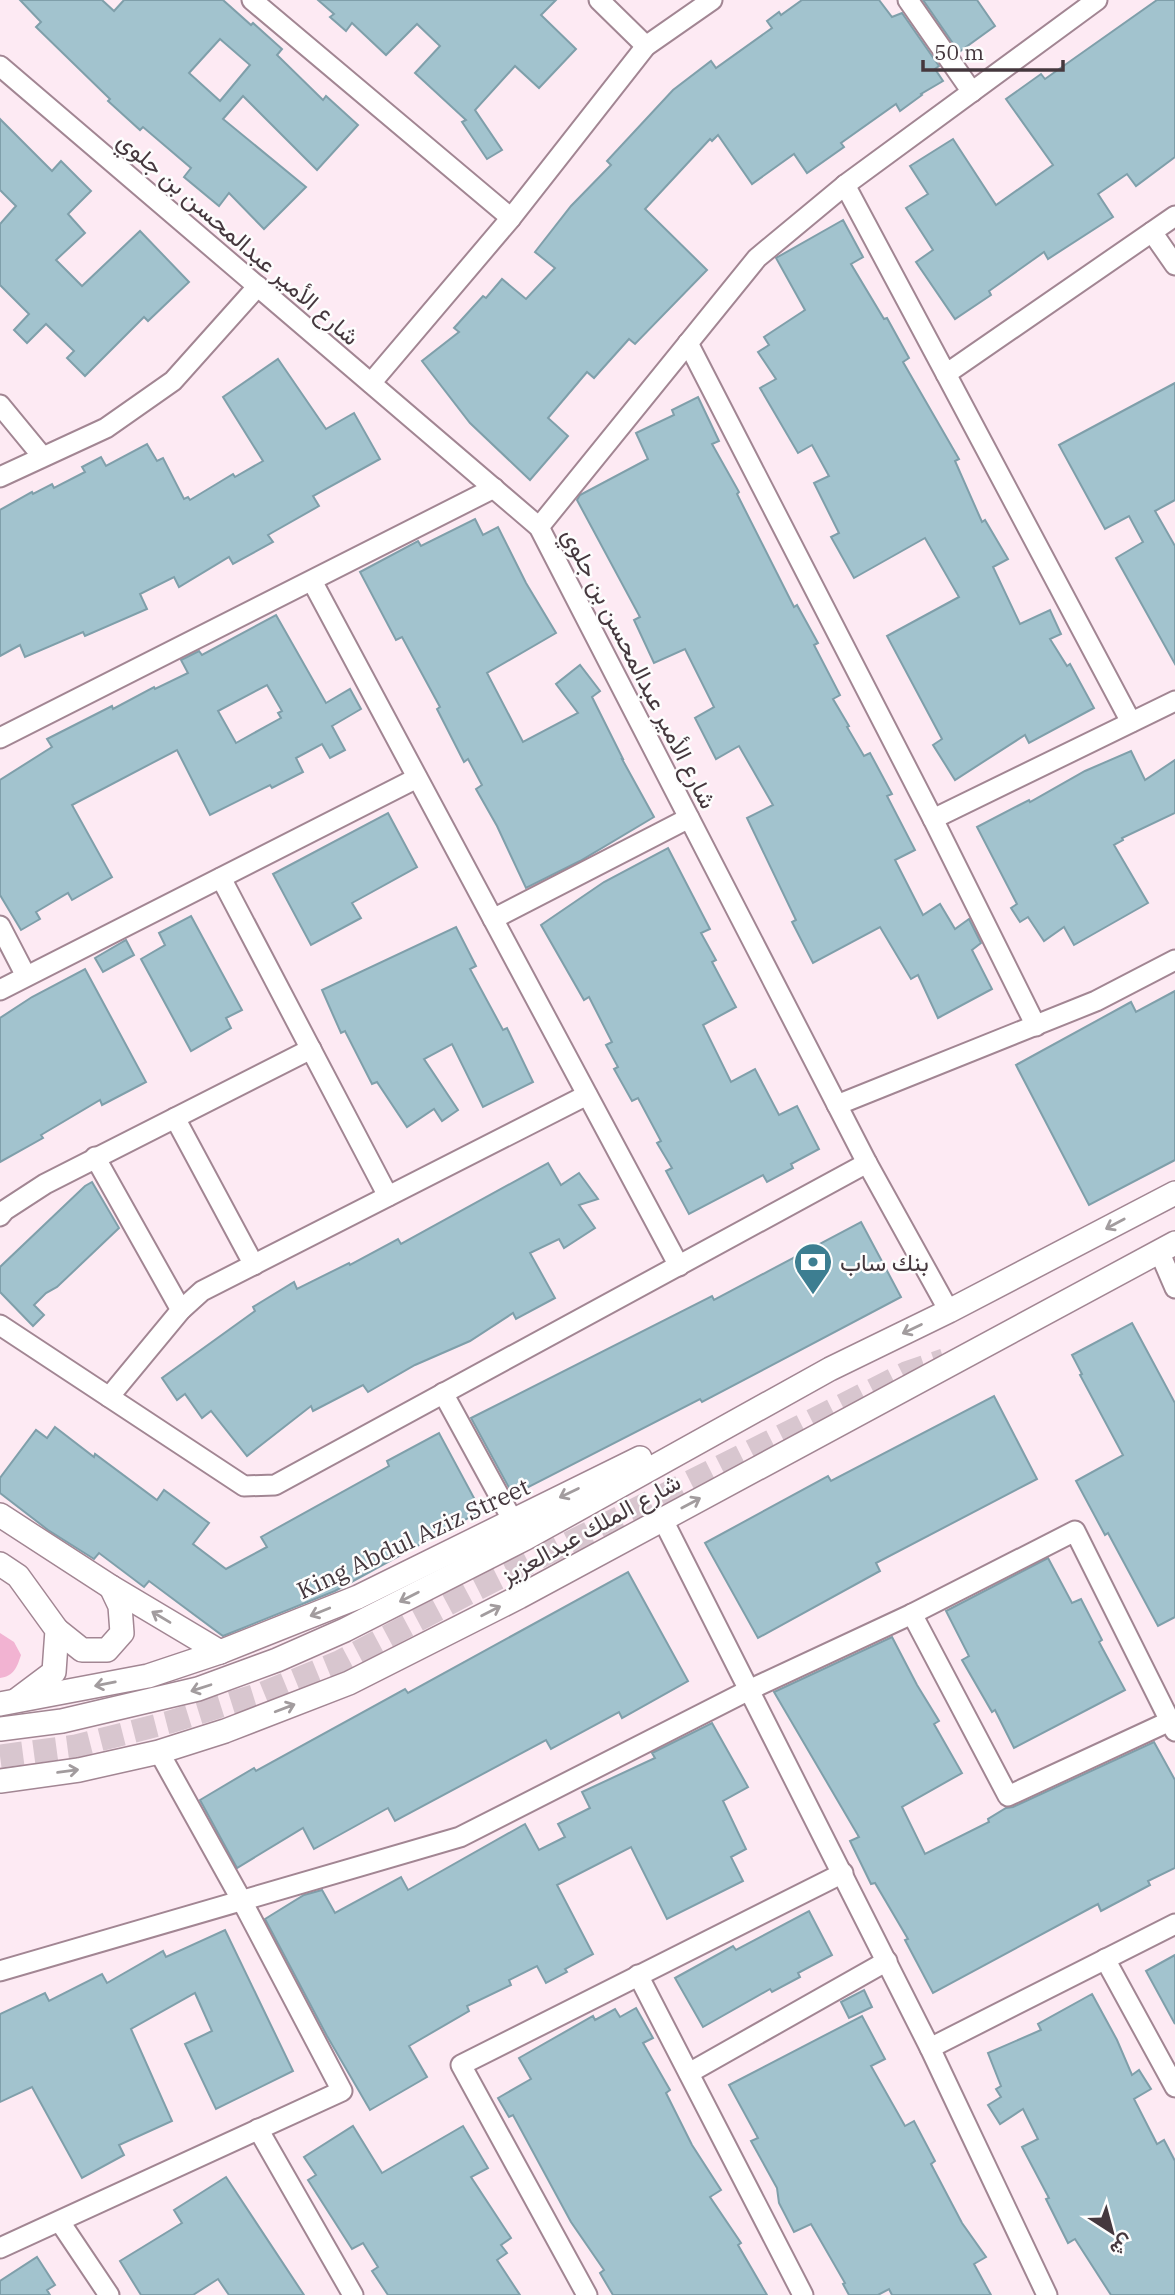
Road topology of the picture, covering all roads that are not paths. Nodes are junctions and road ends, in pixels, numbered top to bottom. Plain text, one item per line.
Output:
1 (252, 0) edge
2 (599, 0) edge
3 (712, 0) edge
4 (908, 0) edge
5 (1097, 0) edge
6 (646, 46) junction
7 (0, 66) edge
8 (972, 92) junction
9 (845, 185) junction
10 (1175, 216) edge
11 (511, 218) junction
12 (1152, 232) junction
13 (1175, 265) edge
14 (258, 286) junction
15 (688, 343) junction
16 (946, 374) junction
17 (371, 383) junction
18 (0, 405) edge
19 (42, 456) junction
20 (0, 477) edge
21 (494, 488) junction
22 (539, 527) junction
23 (312, 581) junction
24 (1175, 701) edge
25 (1131, 722) junction
26 (0, 738) edge
27 (418, 778) junction
28 (689, 818) junction
29 (933, 820) junction
30 (221, 878) junction
31 (493, 919) junction
32 (0, 926) edge
33 (1175, 960) edge
34 (26, 976) junction
35 (0, 990) edge
36 (1036, 1026) junction
37 (311, 1049) junction
38 (587, 1094) junction
39 (837, 1105) junction
40 (174, 1118) junction
41 (95, 1157) junction
42 (867, 1163) junction
43 (1175, 1193) edge
44 (388, 1196) junction
45 (0, 1216) edge
46 (1167, 1247) edge
47 (254, 1265) junction
48 (679, 1266) junction
49 (1175, 1288) edge
50 (181, 1310) junction
51 (949, 1311) junction
52 (0, 1325) edge
53 (830, 1369) junction
54 (443, 1393) junction
55 (109, 1397) junction
56 (0, 1515) edge
57 (663, 1518) junction
58 (513, 1521) junction
59 (0, 1564) edge
60 (110, 1587) junction
61 (912, 1614) junction
62 (57, 1630) junction
63 (220, 1652) junction
64 (751, 1689) junction
65 (7, 1703) edge
66 (1172, 1726) edge
67 (0, 1729) edge
68 (159, 1752) junction
69 (0, 1781) edge
70 (843, 1873) junction
71 (242, 1901) junction
72 (1175, 1924) edge
73 (1105, 1959) junction
74 (887, 1961) junction
75 (0, 1971) edge
76 (638, 1975) junction
77 (930, 2048) junction
78 (689, 2073) junction
79 (1175, 2087) edge
80 (258, 2129) junction
81 (60, 2222) junction
82 (0, 2248) edge
83 (108, 2295) edge
84 (353, 2295) edge
85 (587, 2295) edge
86 (803, 2295) edge
87 (1047, 2295) edge

1 - 11 street
2 - 6 street
3 - 6 street
4 - 8 street
5 - 8 street
6 - 11 street
7 - 14 street, شارع الأمير عبدالمحسن بن جلوي
8 - 9 street
9 - 15 street
9 - 16 street
10 - 12 street
11 - 17 street
12 - 13 street
12 - 16 street
14 - 17 street, شارع الأمير عبدالمحسن بن جلوي
14 - 19 street
15 - 22 street
15 - 29 street
16 - 25 street
17 - 21 street, شارع الأمير عبدالمحسن بن جلوي
18 - 19 street
19 - 20 street
21 - 22 street, شارع الأمير عبدالمحسن بن جلوي
21 - 23 street
22 - 28 street, شارع الأمير عبدالمحسن بن جلوي
23 - 26 street
23 - 27 street
24 - 25 street
25 - 29 street
27 - 30 street
27 - 31 street
28 - 31 street
28 - 39 street, شارع الأمير عبدالمحسن بن جلوي
29 - 36 street
30 - 34 street
30 - 37 street
31 - 38 street
32 - 34 street
33 - 36 street
34 - 35 street
36 - 39 street
37 - 40 street
37 - 44 street
38 - 44 street
38 - 48 street
39 - 42 street, شارع الأمير عبدالمحسن بن جلوي
40 - 41 street
40 - 47 street
41 - 45 street
41 - 50 street
42 - 48 street
42 - 51 street, شارع الأمير عبدالمحسن بن جلوي
43 -> 51 street, شارع الملك عبدالعزيز
44 - 47 street
46 - 49 street
57 -> 46 street, شارع الملك عبدالعزيز
47 - 50 street
48 - 54 street
50 - 55 street
51 -> 53 street, شارع الملك عبدالعزيز
52 - 55 street
53 -> 58 street, King Abdul Aziz Street
53 -> 67 street, شارع الملك عبدالعزيز
54 - 55 street
54 - 58 street
56 - 60 street
57 - 64 street
68 -> 57 street, شارع الملك عبدالعزيز
58 -> 63 street, King Abdul Aziz Street
59 - 62 street
60 - 62 street
63 -> 60 street
61 - 64 street
61 - 66 street
61 - 66 street
62 - 65 street
63 -> 65 street, King Abdul Aziz Street
64 - 70 street
64 - 71 street
69 -> 68 street, شارع الملك عبدالعزيز
68 - 71 street
70 - 74 street
70 - 76 street
71 - 75 street
71 - 80 street
72 - 73 street
73 - 77 street
73 - 79 street
74 - 77 street
74 - 78 street
76 - 78 street
76 - 85 street
77 - 87 street
78 - 86 street
80 - 81 street
80 - 84 street
81 - 82 street
81 - 83 street

